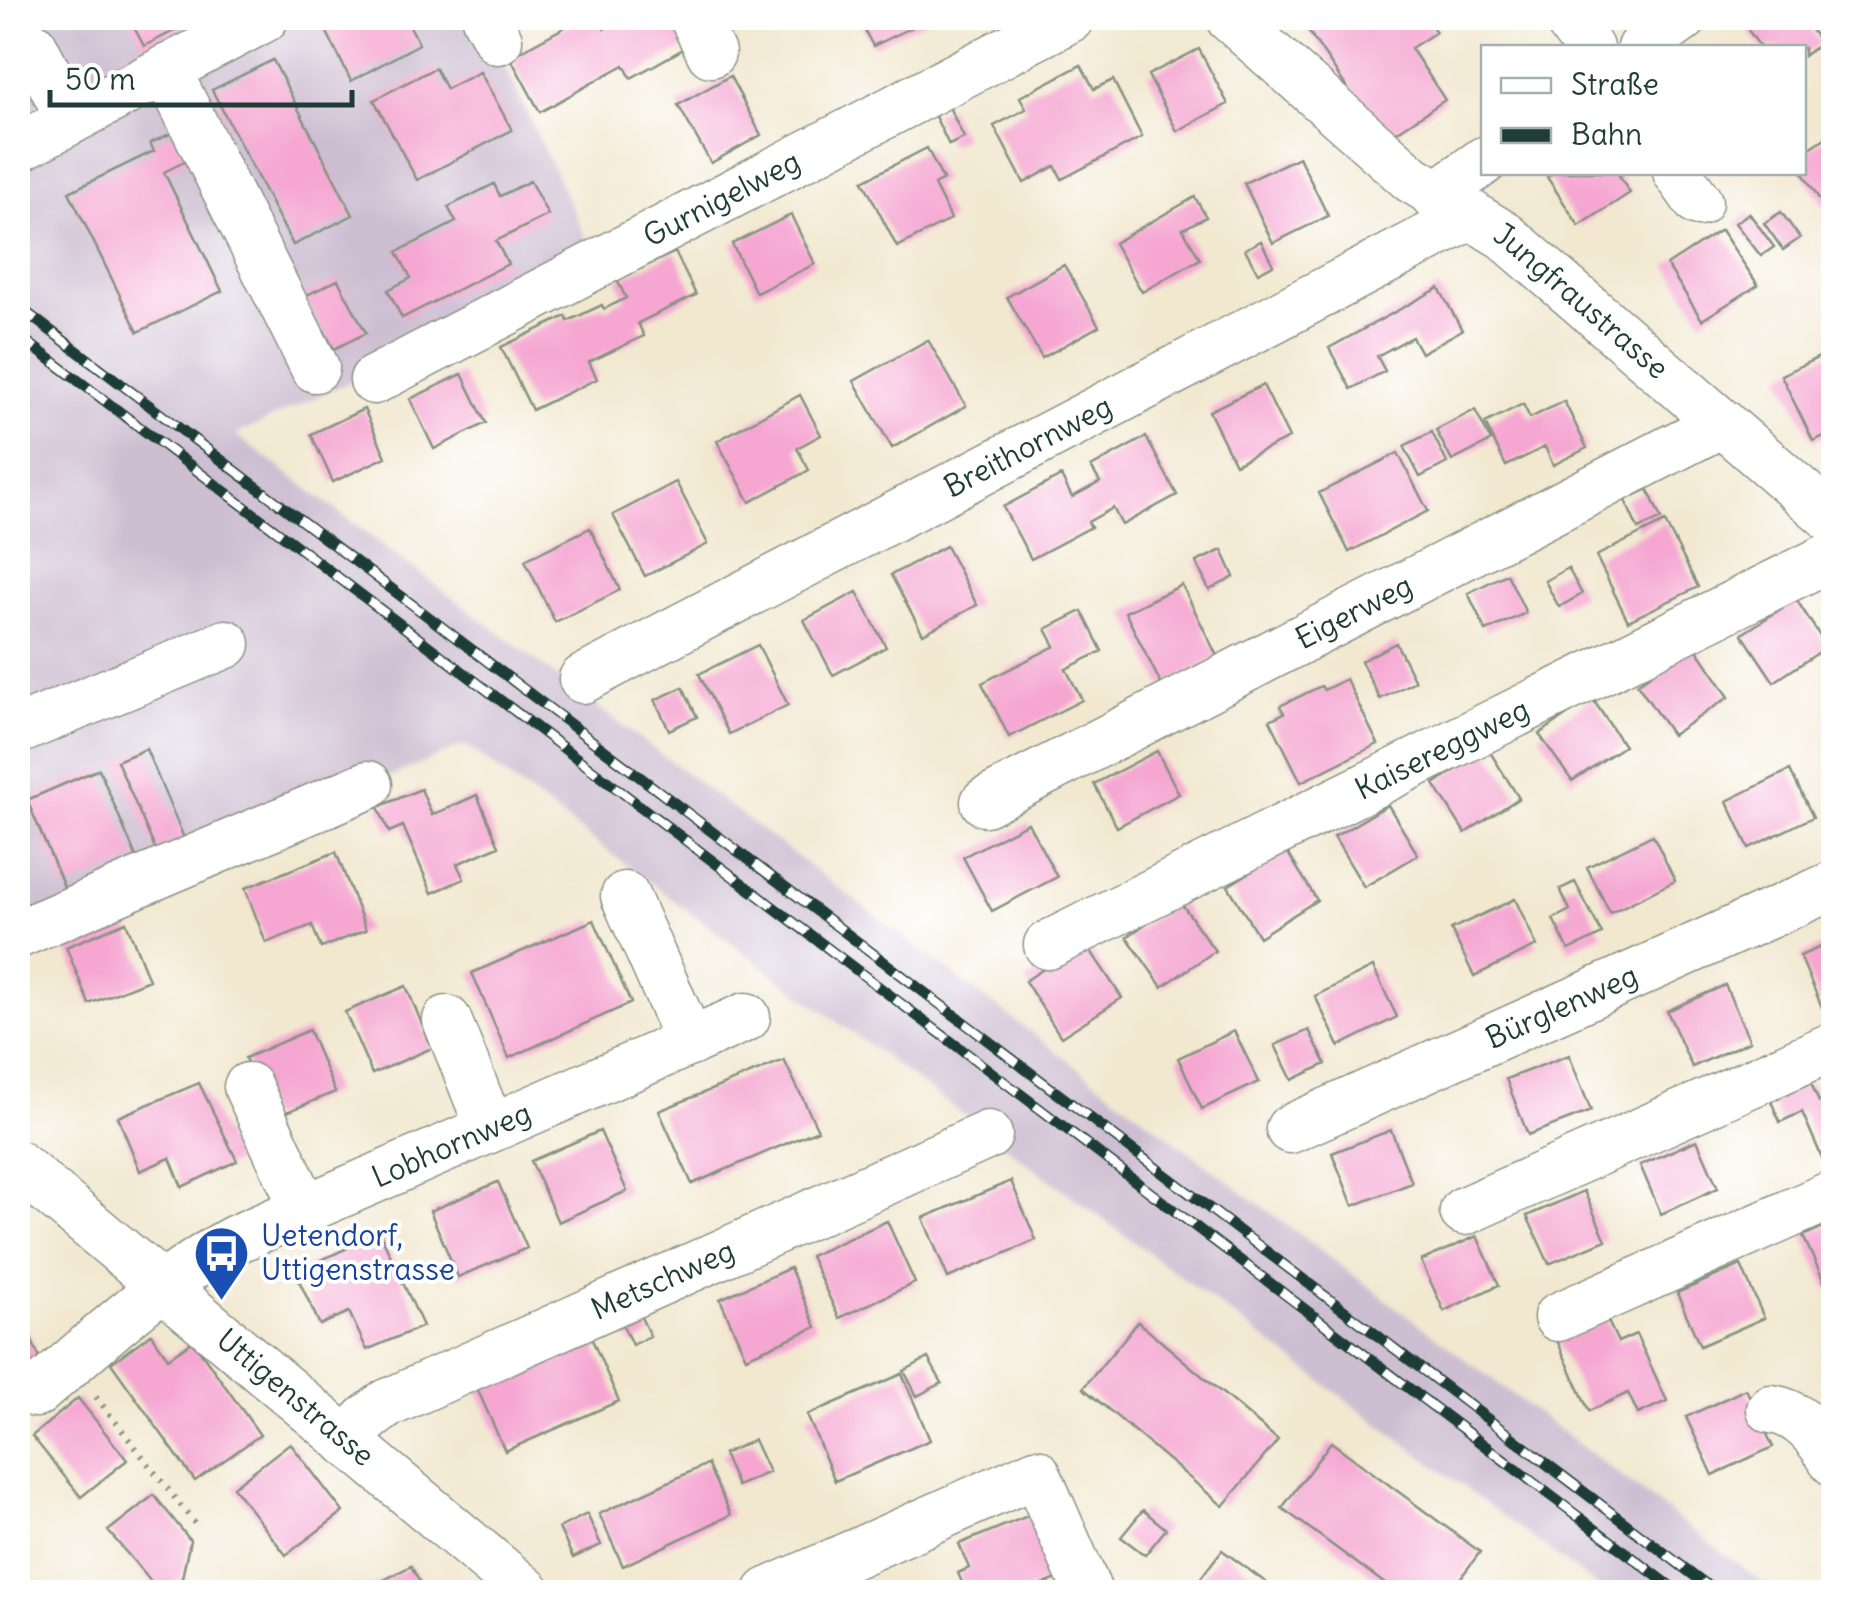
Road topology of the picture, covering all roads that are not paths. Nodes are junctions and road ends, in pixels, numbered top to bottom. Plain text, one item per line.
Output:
1 (264, 18) edge
2 (1070, 18) edge
3 (1230, 18) edge
4 (1567, 18) edge
5 (1682, 18) edge
6 (1587, 45) edge
7 (1644, 45) edge
8 (33, 46) dead end
9 (166, 68) junction
10 (72, 120) junction
11 (18, 148) edge
12 (1481, 165) edge
13 (1454, 205) junction
14 (315, 368) dead end
15 (374, 380) dead end
16 (1722, 423) junction
17 (1834, 520) edge
18 (1834, 555) edge
19 (226, 644) dead end
20 (583, 678) dead end
21 (18, 730) edge
22 (368, 785) dead end
23 (985, 802) dead end
24 (1834, 885) edge
25 (625, 896) dead end
26 (18, 934) edge
27 (1048, 945) dead end
28 (746, 1018) dead end
29 (448, 1020) dead end
30 (690, 1042) junction
31 (1834, 1046) edge
32 (248, 1088) dead end
33 (490, 1128) junction
34 (1290, 1130) dead end
35 (988, 1135) dead end
36 (18, 1165) edge
37 (1834, 1194) edge
38 (304, 1208) junction
39 (1464, 1211) dead end
40 (164, 1288) junction
41 (1558, 1317) dead end
42 (36, 1392) dead end
43 (1771, 1409) dead end
44 (346, 1441) junction
45 (1834, 1462) edge
46 (528, 1592) edge
47 (768, 1592) edge
48 (1088, 1592) edge

1 - 9 street
2 - 15 street, Gurnigelweg
3 - 13 street, Jungfraustrasse
4 - 6 street
5 - 7 street
8 - 10 street
9 - 10 street
9 - 14 street
10 - 11 street
12 - 13 street, Breithornweg
13 - 16 street, Jungfraustrasse
13 - 20 street, Breithornweg
16 - 17 street, Jungfraustrasse
16 - 23 street, Eigerweg
18 - 27 street, Kaisereggweg
19 - 21 street
22 - 26 street
24 - 34 street, Bürglenweg
25 - 30 street
28 - 30 street, Lobhornweg
29 - 33 street
30 - 33 street, Lobhornweg
31 - 39 street
32 - 38 street
33 - 38 street, Lobhornweg
35 - 44 street, Metschweg
36 - 40 street, Uttigenstrasse
37 - 41 street
38 - 40 street, Lobhornweg
40 - 42 street, Lobhornweg
40 - 44 street, Uttigenstrasse
43 - 45 street
44 - 46 street, Uttigenstrasse
47 - 48 street

